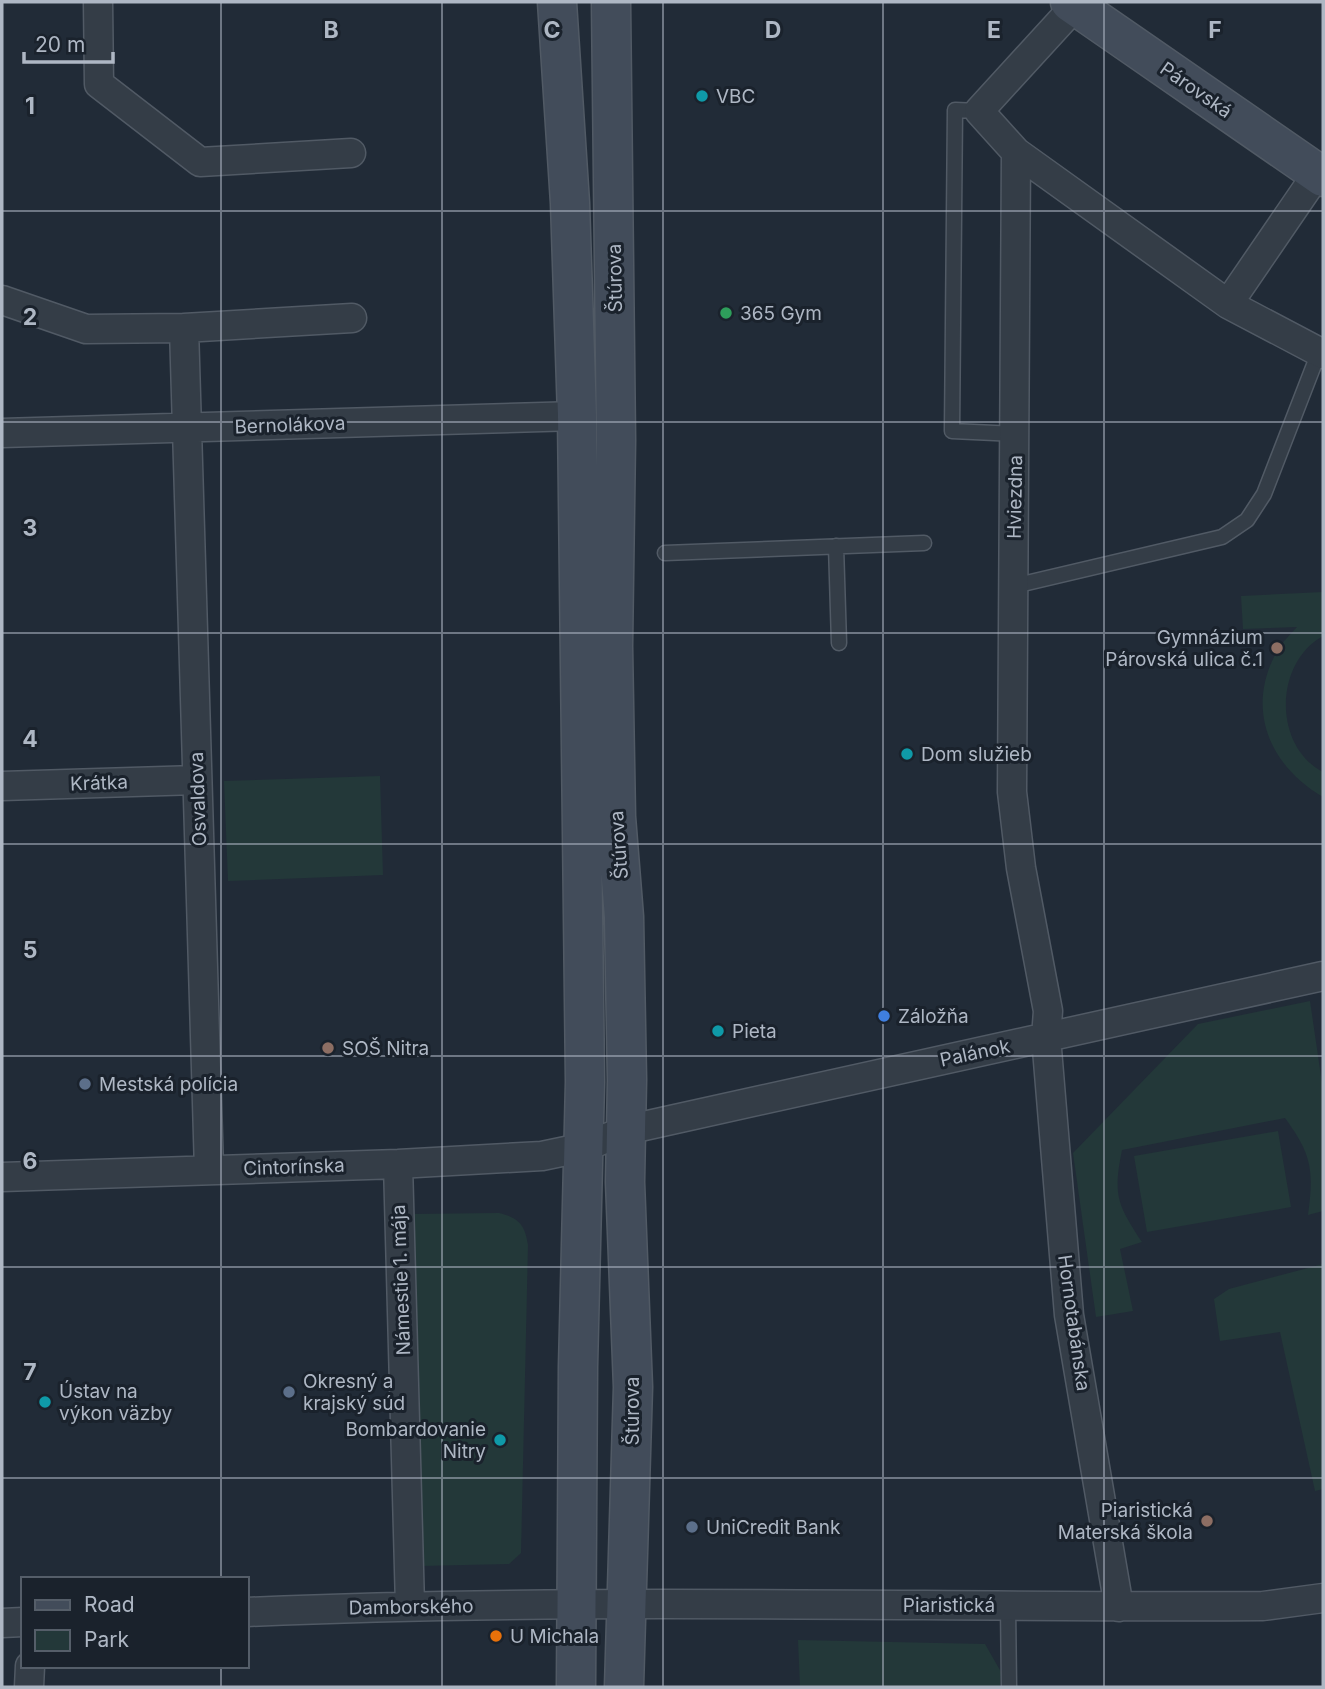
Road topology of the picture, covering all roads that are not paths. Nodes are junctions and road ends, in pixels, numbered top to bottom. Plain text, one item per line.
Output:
1 (98, 2) edge
2 (557, 2) edge
3 (611, 2) edge
4 (1072, 4) edge
5 (979, 111) junction
6 (1016, 152) junction
7 (351, 153) dead end
8 (1320, 176) edge
9 (2, 300) edge
10 (1228, 304) junction
11 (352, 318) dead end
12 (184, 328) junction
13 (1321, 353) edge
14 (577, 416) junction
15 (186, 429) junction
16 (2, 433) edge
17 (1016, 433) junction
18 (924, 543) dead end
19 (836, 547) junction
20 (665, 553) dead end
21 (1014, 586) junction
22 (839, 643) dead end
23 (197, 780) junction
24 (2, 786) edge
25 (1323, 976) edge
26 (1046, 1037) junction
27 (626, 1130) junction
28 (585, 1147) junction
29 (398, 1164) junction
30 (209, 1170) junction
31 (2, 1177) edge
32 (1323, 1598) edge
33 (627, 1604) junction
34 (575, 1605) junction
35 (410, 1606) junction
36 (1008, 1606) junction
37 (1119, 1606) junction
38 (248, 1612) edge
39 (21, 1622) edge
40 (2, 1623) edge
41 (30, 1668) edge
42 (29, 1687) edge
43 (576, 1687) edge
44 (624, 1687) edge
45 (1009, 1687) edge

1 - 7 street
2 - 14 main road, Štúrova
3 - 27 main road, Štúrova
4 - 5 street
4 - 8 main road, Párovská
5 - 6 street
5 - 17 lane
6 - 10 street
6 - 17 street, Hviezdna
8 - 10 street
9 - 12 street
10 - 13 street
11 - 12 street
12 - 15 street, Osvaldova
13 - 21 lane
14 - 15 street, Bernolákova
14 - 28 main road, Štúrova
15 - 16 street, Bernolákova
15 - 23 street, Osvaldova
17 - 21 street, Hviezdna
18 - 19 lane
19 - 20 lane
19 - 22 lane
21 - 26 street, Hviezdna
23 - 24 street, Krátka
23 - 30 street, Osvaldova
25 - 26 street, Palánok
26 - 27 street, Palánok
26 - 37 street, Hornotabánska
27 - 28 street, Palánok
27 - 33 main road, Štúrova
28 - 29 street, Cintorínska
28 - 34 main road, Štúrova
29 - 30 street, Cintorínska
29 - 35 street, Námestie 1. mája
30 - 31 street, Cintorínska
32 - 37 street, Piaristická
33 - 34 street, Piaristická
33 - 36 street, Piaristická
33 - 44 main road, Štúrova
34 - 35 street, Damborského
34 - 43 main road, Štúrova
35 - 38 street, Damborského
36 - 37 street, Piaristická
36 - 45 lane
39 - 40 street
41 - 42 street

